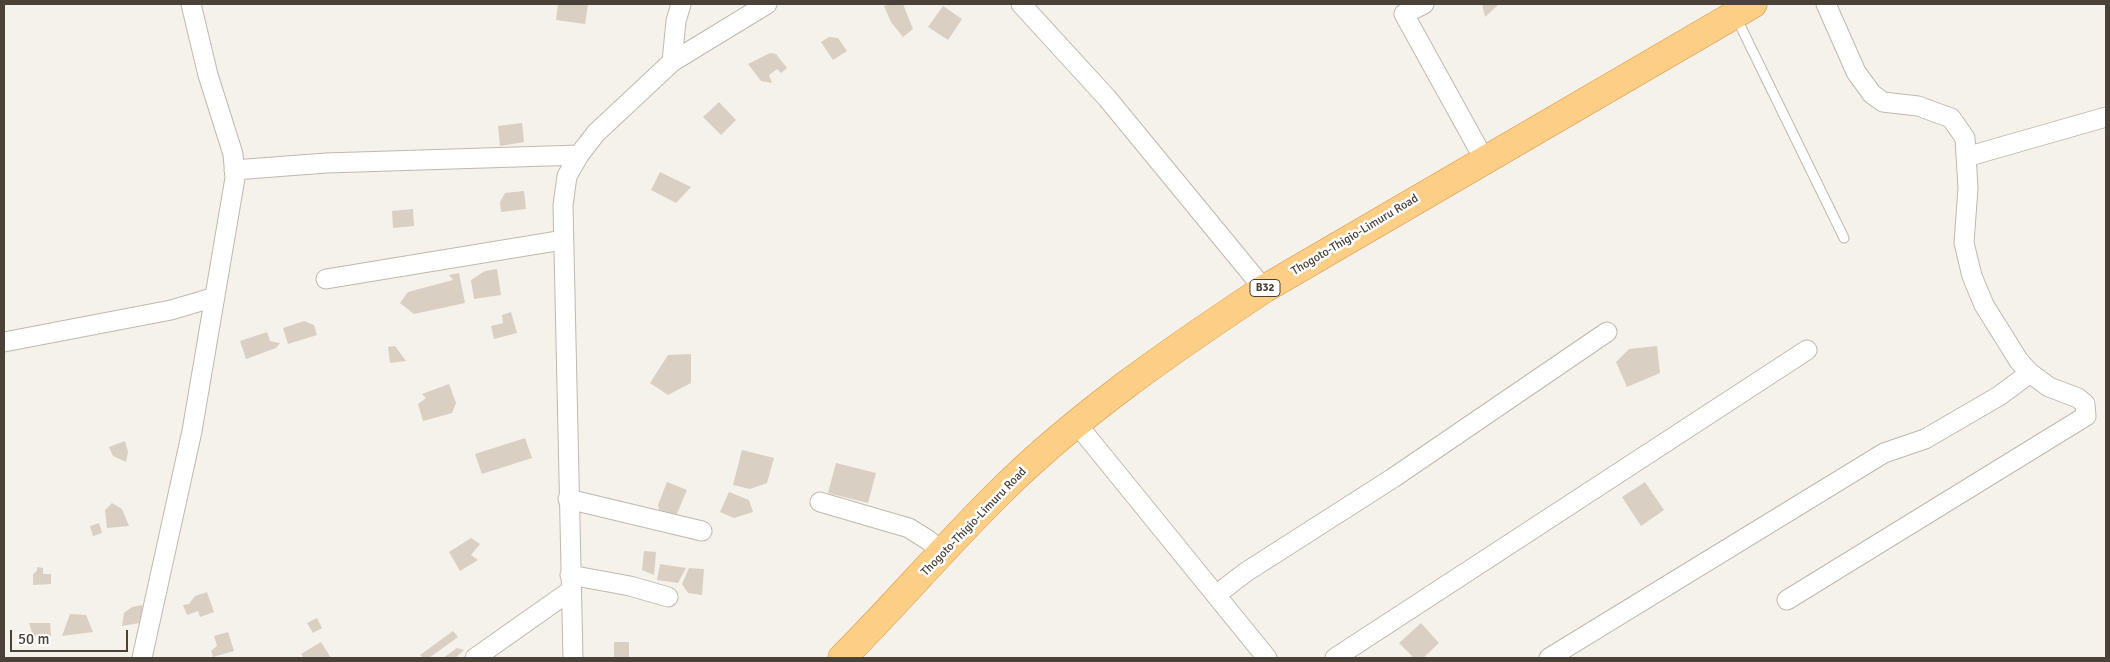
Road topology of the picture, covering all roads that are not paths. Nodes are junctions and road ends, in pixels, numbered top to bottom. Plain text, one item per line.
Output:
1 (191, 4) edge
2 (681, 4) edge
3 (767, 4) edge
4 (1021, 4) edge
5 (1424, 4) edge
6 (1826, 4) edge
7 (1742, 8) edge
8 (1401, 9) edge
9 (672, 62) junction
10 (2106, 117) edge
11 (579, 154) junction
12 (1966, 157) junction
13 (1484, 159) junction
14 (234, 170) junction
15 (1844, 238) dead end
16 (563, 240) junction
17 (326, 279) dead end
18 (1264, 289) junction
19 (215, 297) junction
20 (1607, 332) dead end
21 (4, 342) edge
22 (1807, 350) dead end
23 (2030, 374) junction
24 (1076, 423) junction
25 (568, 499) junction
26 (820, 502) dead end
27 (702, 530) dead end
28 (943, 553) junction
29 (570, 583) junction
30 (1216, 595) junction
31 (668, 597) dead end
32 (1787, 600) dead end
33 (142, 658) edge
34 (475, 658) edge
35 (573, 658) edge
36 (842, 658) edge
37 (1267, 658) edge
38 (1335, 658) edge
39 (1549, 658) edge

1 - 14 street
2 - 9 street
3 - 9 street
4 - 18 street
5 - 8 street
6 - 12 street
7 - 13 highway, Thogoto-Thigio-Limuru Road / B32
7 - 15 lane
8 - 13 street
9 - 11 street
10 - 12 street
11 - 14 street
11 - 16 street
12 - 23 street
13 - 18 highway, Thogoto-Thigio-Limuru Road / B32
14 - 19 street
16 - 17 street
16 - 25 street
18 - 24 highway, Thogoto-Thigio-Limuru Road / B32
19 - 21 street
19 - 33 street
20 - 30 street
22 - 38 street
23 - 32 street
23 - 39 street
24 - 28 highway, Thogoto-Thigio-Limuru Road / B32
24 - 30 street
25 - 27 street
25 - 29 street
26 - 28 street
28 - 36 highway, Thogoto-Thigio-Limuru Road / B32
29 - 31 street
29 - 34 street
29 - 35 street
30 - 37 street

